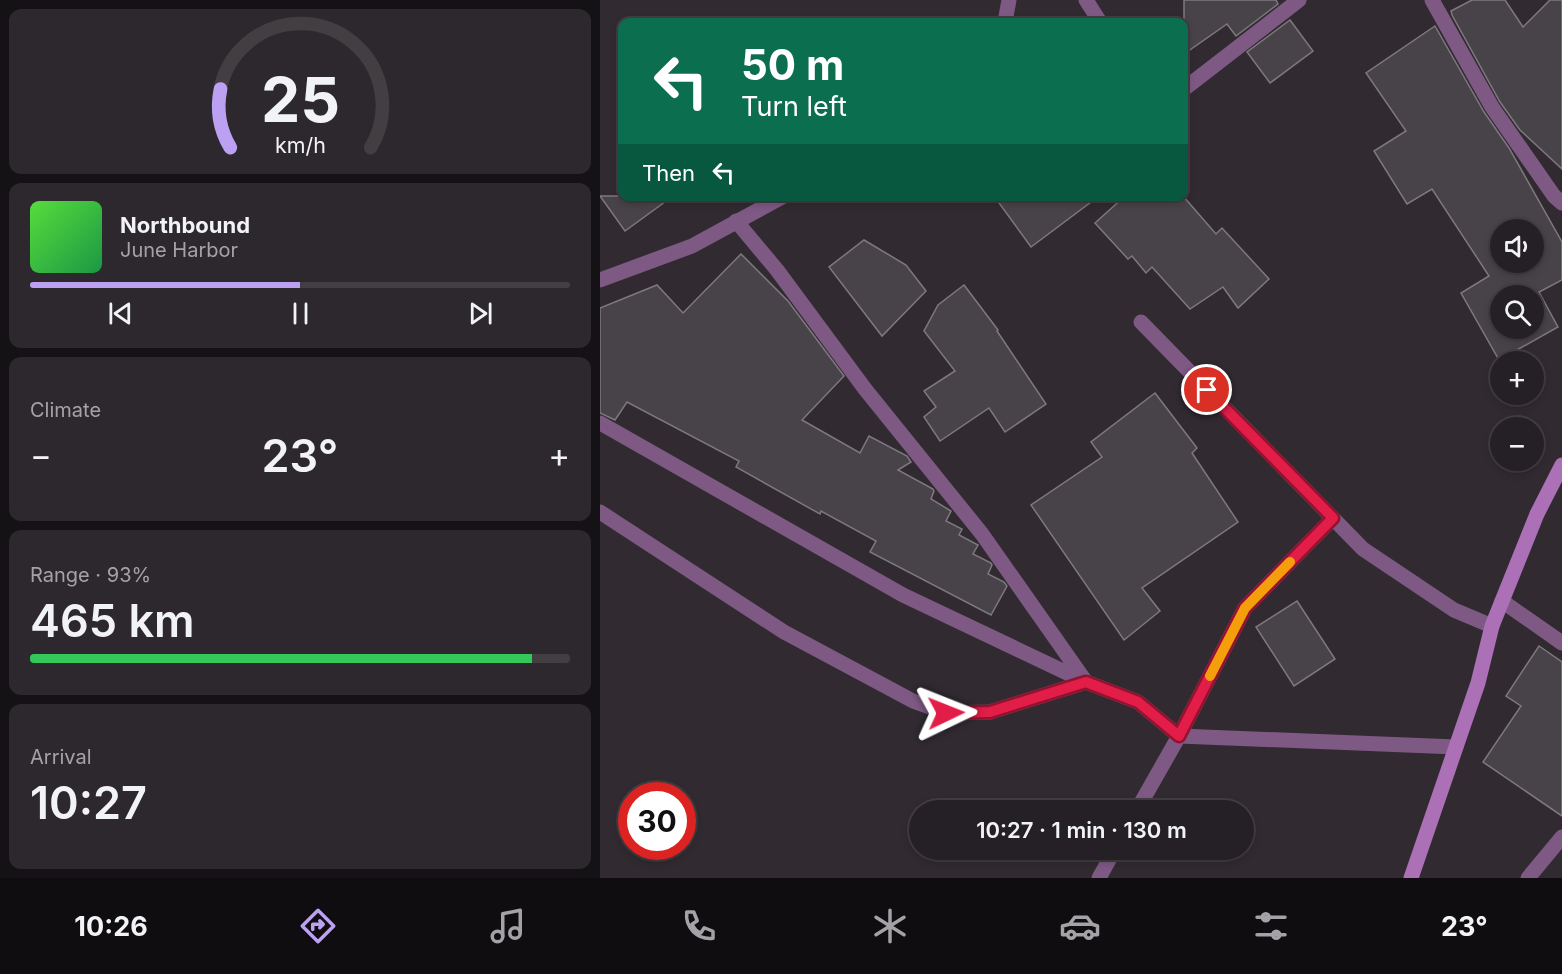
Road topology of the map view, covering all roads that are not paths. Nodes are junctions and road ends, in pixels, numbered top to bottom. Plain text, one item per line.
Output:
1 (1009, 0) edge
2 (1086, 0) edge
3 (1299, 0) edge
4 (1432, 0) edge
5 (1006, 18) edge
6 (1097, 18) edge
7 (1188, 86) edge
8 (774, 201) edge
9 (1562, 203) edge
10 (736, 221) junction
11 (600, 280) edge
12 (1141, 322) dead end
13 (600, 423) edge
14 (1562, 465) edge
15 (600, 512) edge
16 (1333, 518) junction
17 (1502, 601) junction
18 (1492, 626) junction
19 (1562, 643) edge
20 (1086, 682) junction
21 (1179, 736) junction
22 (1456, 747) junction
23 (1143, 800) edge
24 (1562, 837) edge
25 (1109, 860) edge
26 (1099, 878) edge
27 (1411, 878) edge
28 (1528, 878) edge

1 - 5 street
2 - 6 street
3 - 7 street
4 - 9 street
8 - 10 street
10 - 11 street
10 - 20 street
12 - 16 street
13 - 20 street
14 - 17 street
15 - 20 street
16 - 18 street
16 - 21 street
17 - 18 street
17 - 19 street
18 - 22 street
20 - 21 street
21 - 22 street
21 - 23 street
22 - 27 street
24 - 28 street
25 - 26 street

